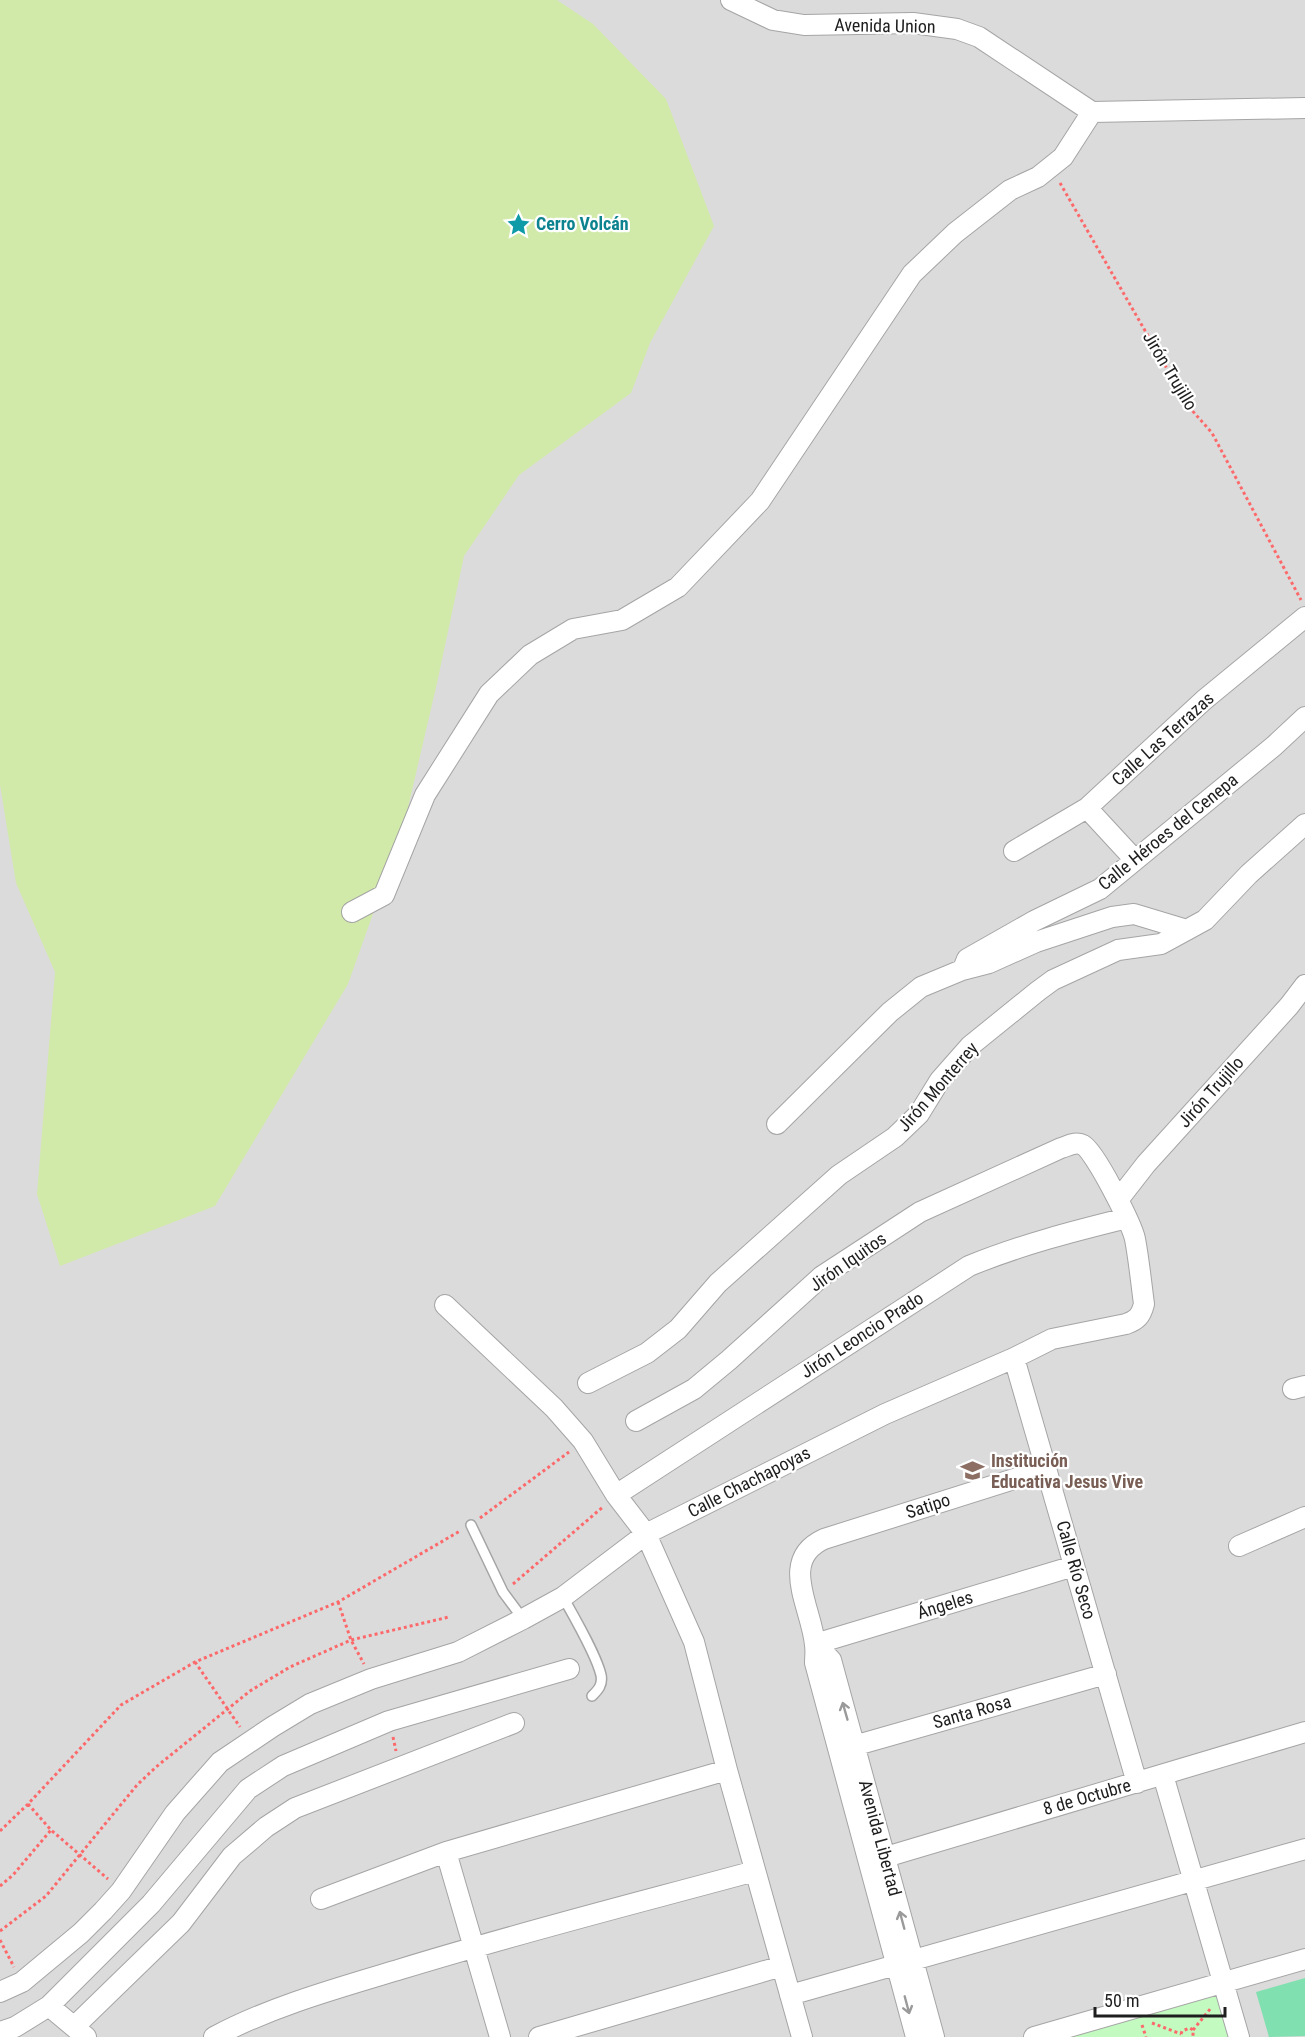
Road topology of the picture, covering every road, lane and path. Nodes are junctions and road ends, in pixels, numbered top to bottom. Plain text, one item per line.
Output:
1 (731, 0) edge
2 (1305, 108) edge
3 (1092, 112) junction
4 (1051, 167) junction
5 (1305, 607) edge
6 (1305, 617) edge
7 (1305, 717) edge
8 (1087, 808) junction
9 (1305, 824) edge
10 (1014, 851) dead end
11 (1135, 860) junction
12 (352, 912) dead end
13 (1187, 930) junction
14 (962, 970) junction
15 (1305, 985) edge
16 (777, 1124) dead end
17 (1118, 1200) junction
18 (1127, 1218) junction
19 (446, 1305) dead end
20 (1014, 1358) junction
21 (588, 1383) dead end
22 (636, 1421) dead end
23 (583, 1441) junction
24 (1046, 1469) junction
25 (616, 1495) junction
26 (1305, 1517) edge
27 (471, 1525) junction
28 (646, 1534) junction
29 (810, 1546) joint
30 (1239, 1546) dead end
31 (1074, 1566) junction
32 (503, 1592) junction
33 (563, 1597) junction
34 (449, 1617) dead end
35 (523, 1619) junction
36 (816, 1644) junction
37 (195, 1662) junction
38 (569, 1669) dead end
39 (1106, 1674) junction
40 (592, 1696) dead end
41 (226, 1709) junction
42 (514, 1724) dead end
43 (1305, 1732) edge
44 (250, 1740) junction
45 (847, 1748) junction
46 (727, 1770) junction
47 (1163, 1775) junction
48 (1137, 1783) junction
49 (28, 1804) junction
50 (51, 1830) junction
51 (0, 1831) edge
52 (1305, 1849) edge
53 (446, 1852) junction
54 (79, 1856) junction
55 (877, 1859) junction
56 (755, 1871) junction
57 (1194, 1882) junction
58 (0, 1886) edge
59 (121, 1891) junction
60 (321, 1899) dead end
61 (0, 1931) edge
62 (474, 1947) junction
63 (1305, 1959) edge
64 (905, 1963) junction
65 (782, 1966) junction
66 (1223, 1983) junction
67 (0, 1992) edge
68 (790, 1995) junction
69 (1214, 2004) dead end
70 (49, 2006) junction
71 (1140, 2018) dead end
72 (1150, 2022) dead end
73 (1193, 2030) junction
74 (0, 2032) edge
75 (80, 2032) edge
76 (1066, 2033) edge
77 (1182, 2036) edge
78 (214, 2037) edge
79 (500, 2037) edge
80 (539, 2037) edge
81 (802, 2037) edge
82 (916, 2037) edge
83 (934, 2037) edge
84 (1034, 2037) edge
85 (1146, 2037) edge
86 (1193, 2037) edge
87 (1239, 2037) edge

1 - 3 street, Avenida Union
2 - 3 street
3 - 4 street
4 - 5 path, Jirón Trujillo
4 - 12 street
6 - 8 street, Calle Las Terrazas
7 - 11 street, Calle Héroes del Cenepa
8 - 10 street, Calle Las Terrazas
8 - 11 street
9 - 13 street, Jirón Monterrey
11 - 14 street, Calle Héroes del Cenepa
13 - 14 street, Calle Héroes del Cenepa
13 - 21 street, Jirón Monterrey
14 - 16 street, Calle Héroes del Cenepa
15 - 17 street, Jirón Trujillo
17 - 18 street
17 - 22 street, Jirón Iquitos
18 - 20 street, Calle Chachapoyas
18 - 25 street, Jirón Leoncio Prado
19 - 23 street
20 - 24 street, Calle Río Seco
20 - 28 street, Calle Chachapoyas
23 - 25 street
23 - 27 path
24 - 29 street, Satipo
24 - 31 street, Calle Río Seco
25 - 28 street
25 - 32 path
26 - 30 street
27 - 32 lane
27 - 37 path
28 - 33 street, Calle Chachapoyas
28 - 46 street
29 - 36 street, Avenida Libertad
31 - 36 street, Ángeles
31 - 39 street, Calle Río Seco
32 - 35 lane
33 - 35 street, Calle Chachapoyas
33 - 40 lane
34 - 41 path
35 - 44 street, Calle Chachapoyas
36 - 45 street, Avenida Libertad
37 - 41 path
37 - 49 path
38 - 70 street
39 - 45 street, Santa Rosa
39 - 48 street, Calle Río Seco
41 - 44 path
41 - 54 path
42 - 75 street
43 - 47 street, 8 de Octubre
44 - 59 street, Calle Chachapoyas
45 - 55 street, Avenida Libertad
46 - 53 street
46 - 56 street
47 - 48 street, 8 de Octubre
47 - 57 street
48 - 55 street, 8 de Octubre
49 - 50 path
49 - 51 path
50 - 54 path
50 - 58 path
52 - 57 street
53 - 60 street
53 - 62 street
54 - 59 path
54 - 61 path
55 - 64 street, Avenida Libertad
56 - 62 street
56 - 65 street
57 - 64 street
57 - 66 street
59 - 67 street, Calle Chachapoyas
62 - 78 street
62 - 79 street
63 - 66 street
64 - 68 street
64 -> 82 street, Avenida Libertad
64 - 83 street, Avenida Libertad
65 - 68 street
65 - 80 street
66 - 76 street
66 - 87 street
68 - 81 street
69 - 73 path
70 - 74 street
70 - 75 street
71 - 85 path
72 - 77 path
73 - 77 path
73 - 86 path
76 - 84 street

